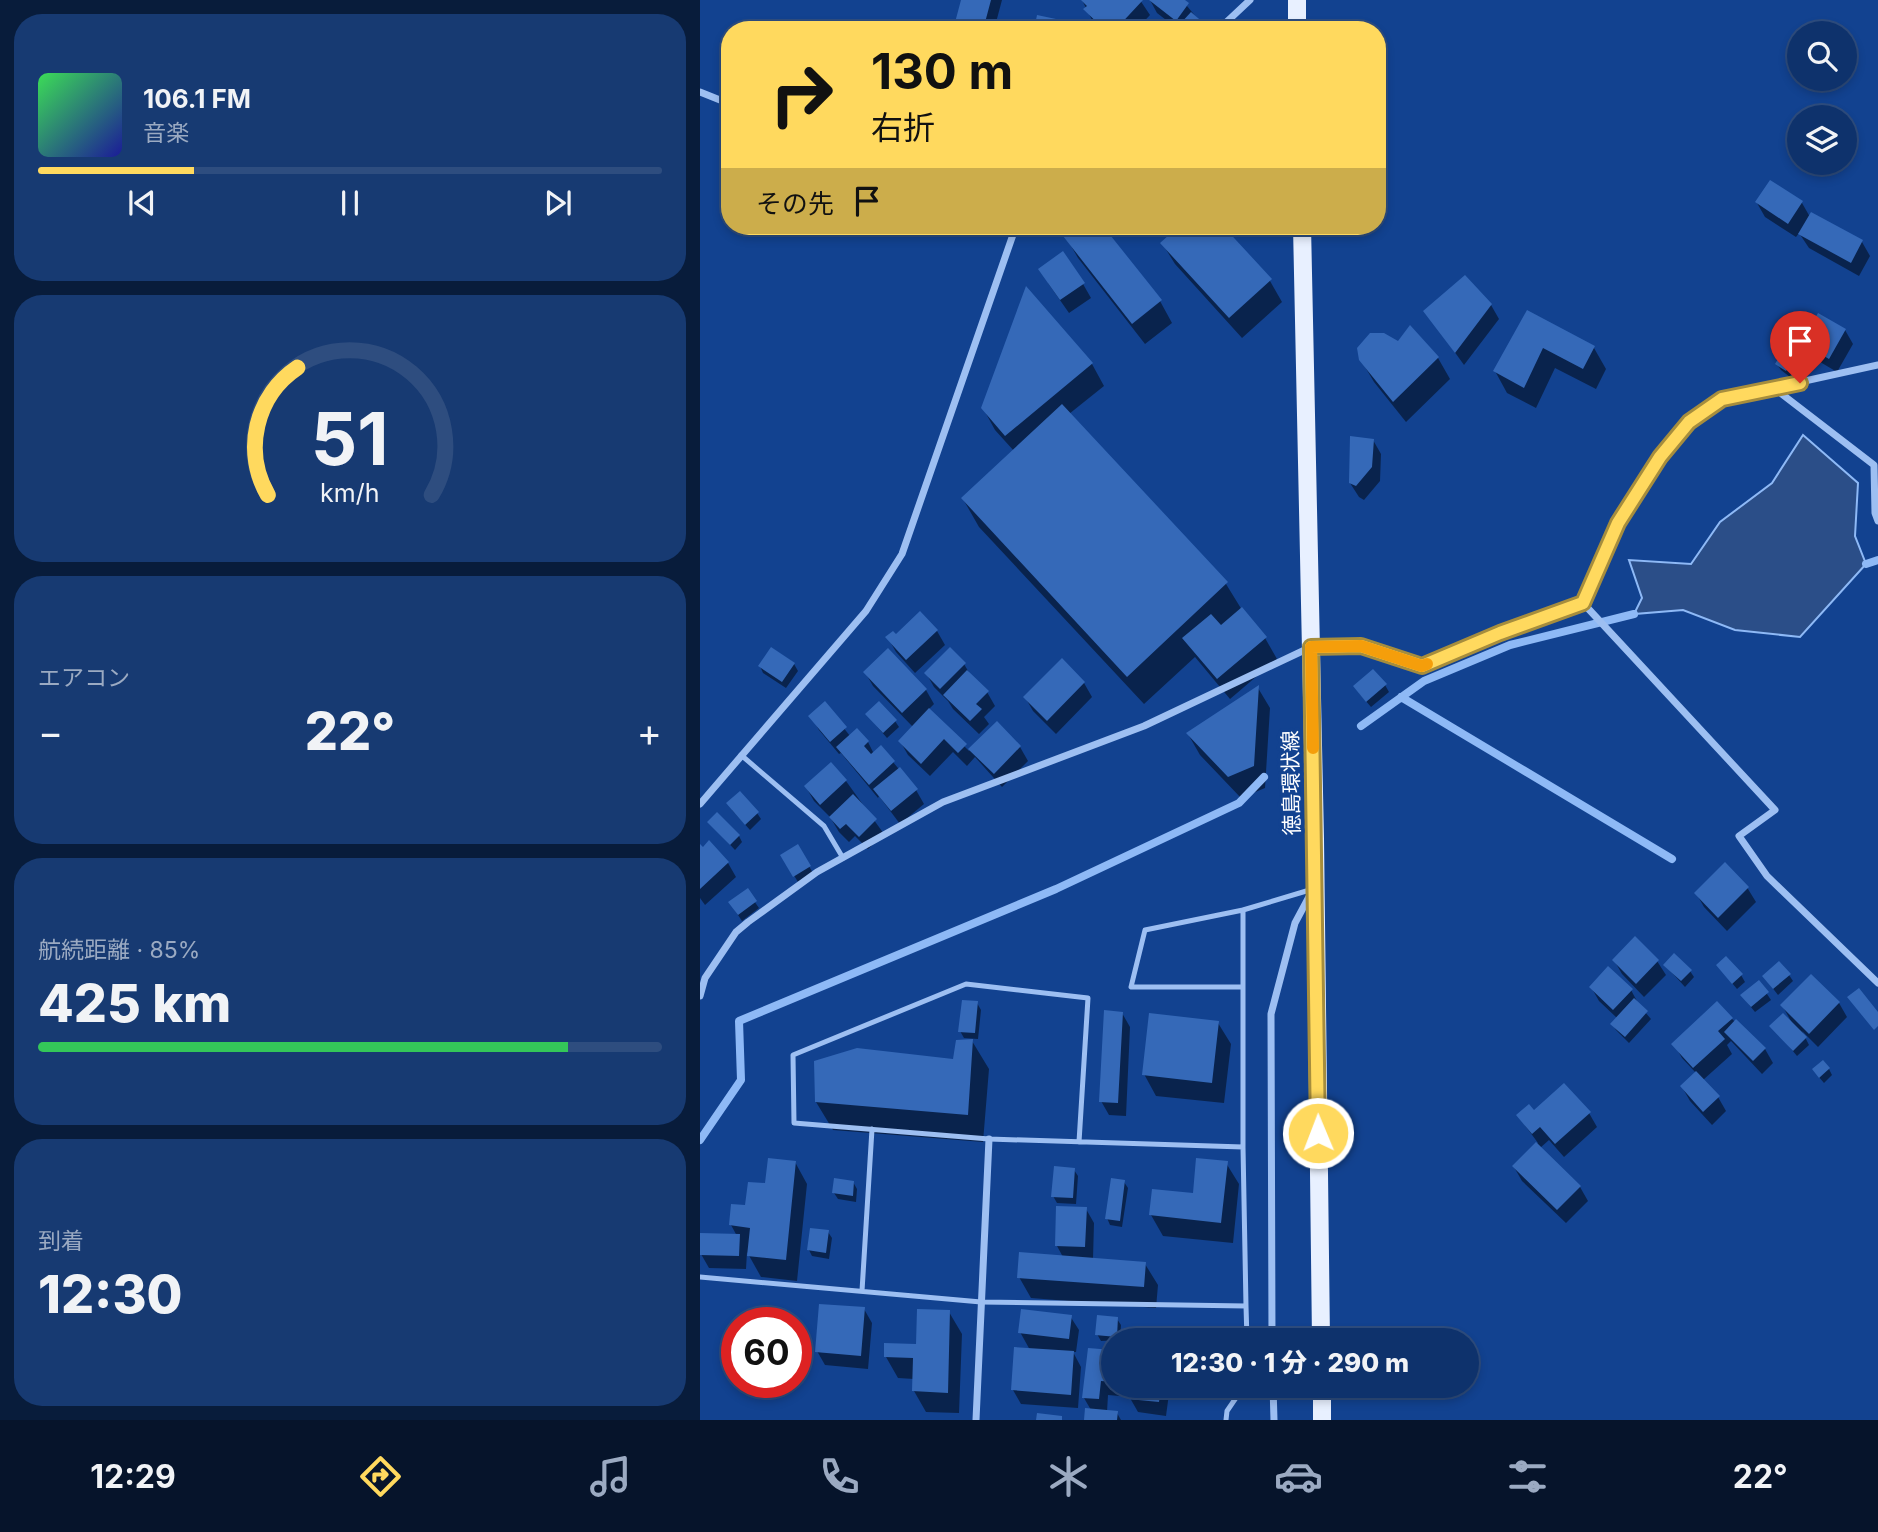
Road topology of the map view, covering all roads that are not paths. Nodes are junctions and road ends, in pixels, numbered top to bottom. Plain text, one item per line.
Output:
1 (1250, 0) edge
2 (1297, 0) edge
3 (1228, 21) edge
4 (1297, 21) edge
5 (700, 92) edge
6 (721, 100) edge
7 (1013, 235) edge
8 (1302, 235) edge
9 (1878, 365) edge
10 (1774, 388) junction
11 (1878, 521) edge
12 (1583, 603) junction
13 (1311, 647) junction
14 (741, 755) junction
15 (700, 804) edge
16 (843, 858) junction
17 (1314, 888) junction
18 (1243, 910) junction
19 (1878, 983) edge
20 (1243, 987) junction
21 (700, 996) edge
22 (872, 1129) junction
23 (989, 1139) junction
24 (1079, 1142) junction
25 (1243, 1147) junction
26 (700, 1277) edge
27 (862, 1291) junction
28 (981, 1302) junction
29 (1246, 1306) junction
30 (1247, 1328) edge
31 (1272, 1328) edge
32 (1321, 1328) edge
33 (1236, 1398) edge
34 (1273, 1398) edge
35 (1322, 1398) edge
36 (976, 1420) edge
37 (1226, 1420) edge
38 (1274, 1420) edge
39 (1322, 1420) edge

1 - 3 street
2 - 4 main road
5 - 6 street
7 - 14 street
8 - 13 main road, 徳島環状線
9 - 10 street
10 - 11 street
10 - 12 street
12 - 13 street
12 - 19 street
13 - 16 street
13 - 17 main road, 徳島環状線
14 - 15 street
14 - 16 lane
16 - 21 street
17 - 18 lane
17 - 31 street
17 - 32 main road, 徳島環状線
18 - 20 lane
18 - 20 lane
20 - 25 lane
22 - 23 lane
22 - 24 lane
22 - 27 lane
23 - 24 lane
23 - 28 street
24 - 25 lane
25 - 29 lane
26 - 27 lane
27 - 28 lane
28 - 29 lane
28 - 36 street
29 - 30 lane
33 - 37 lane
34 - 38 street
35 - 39 main road

